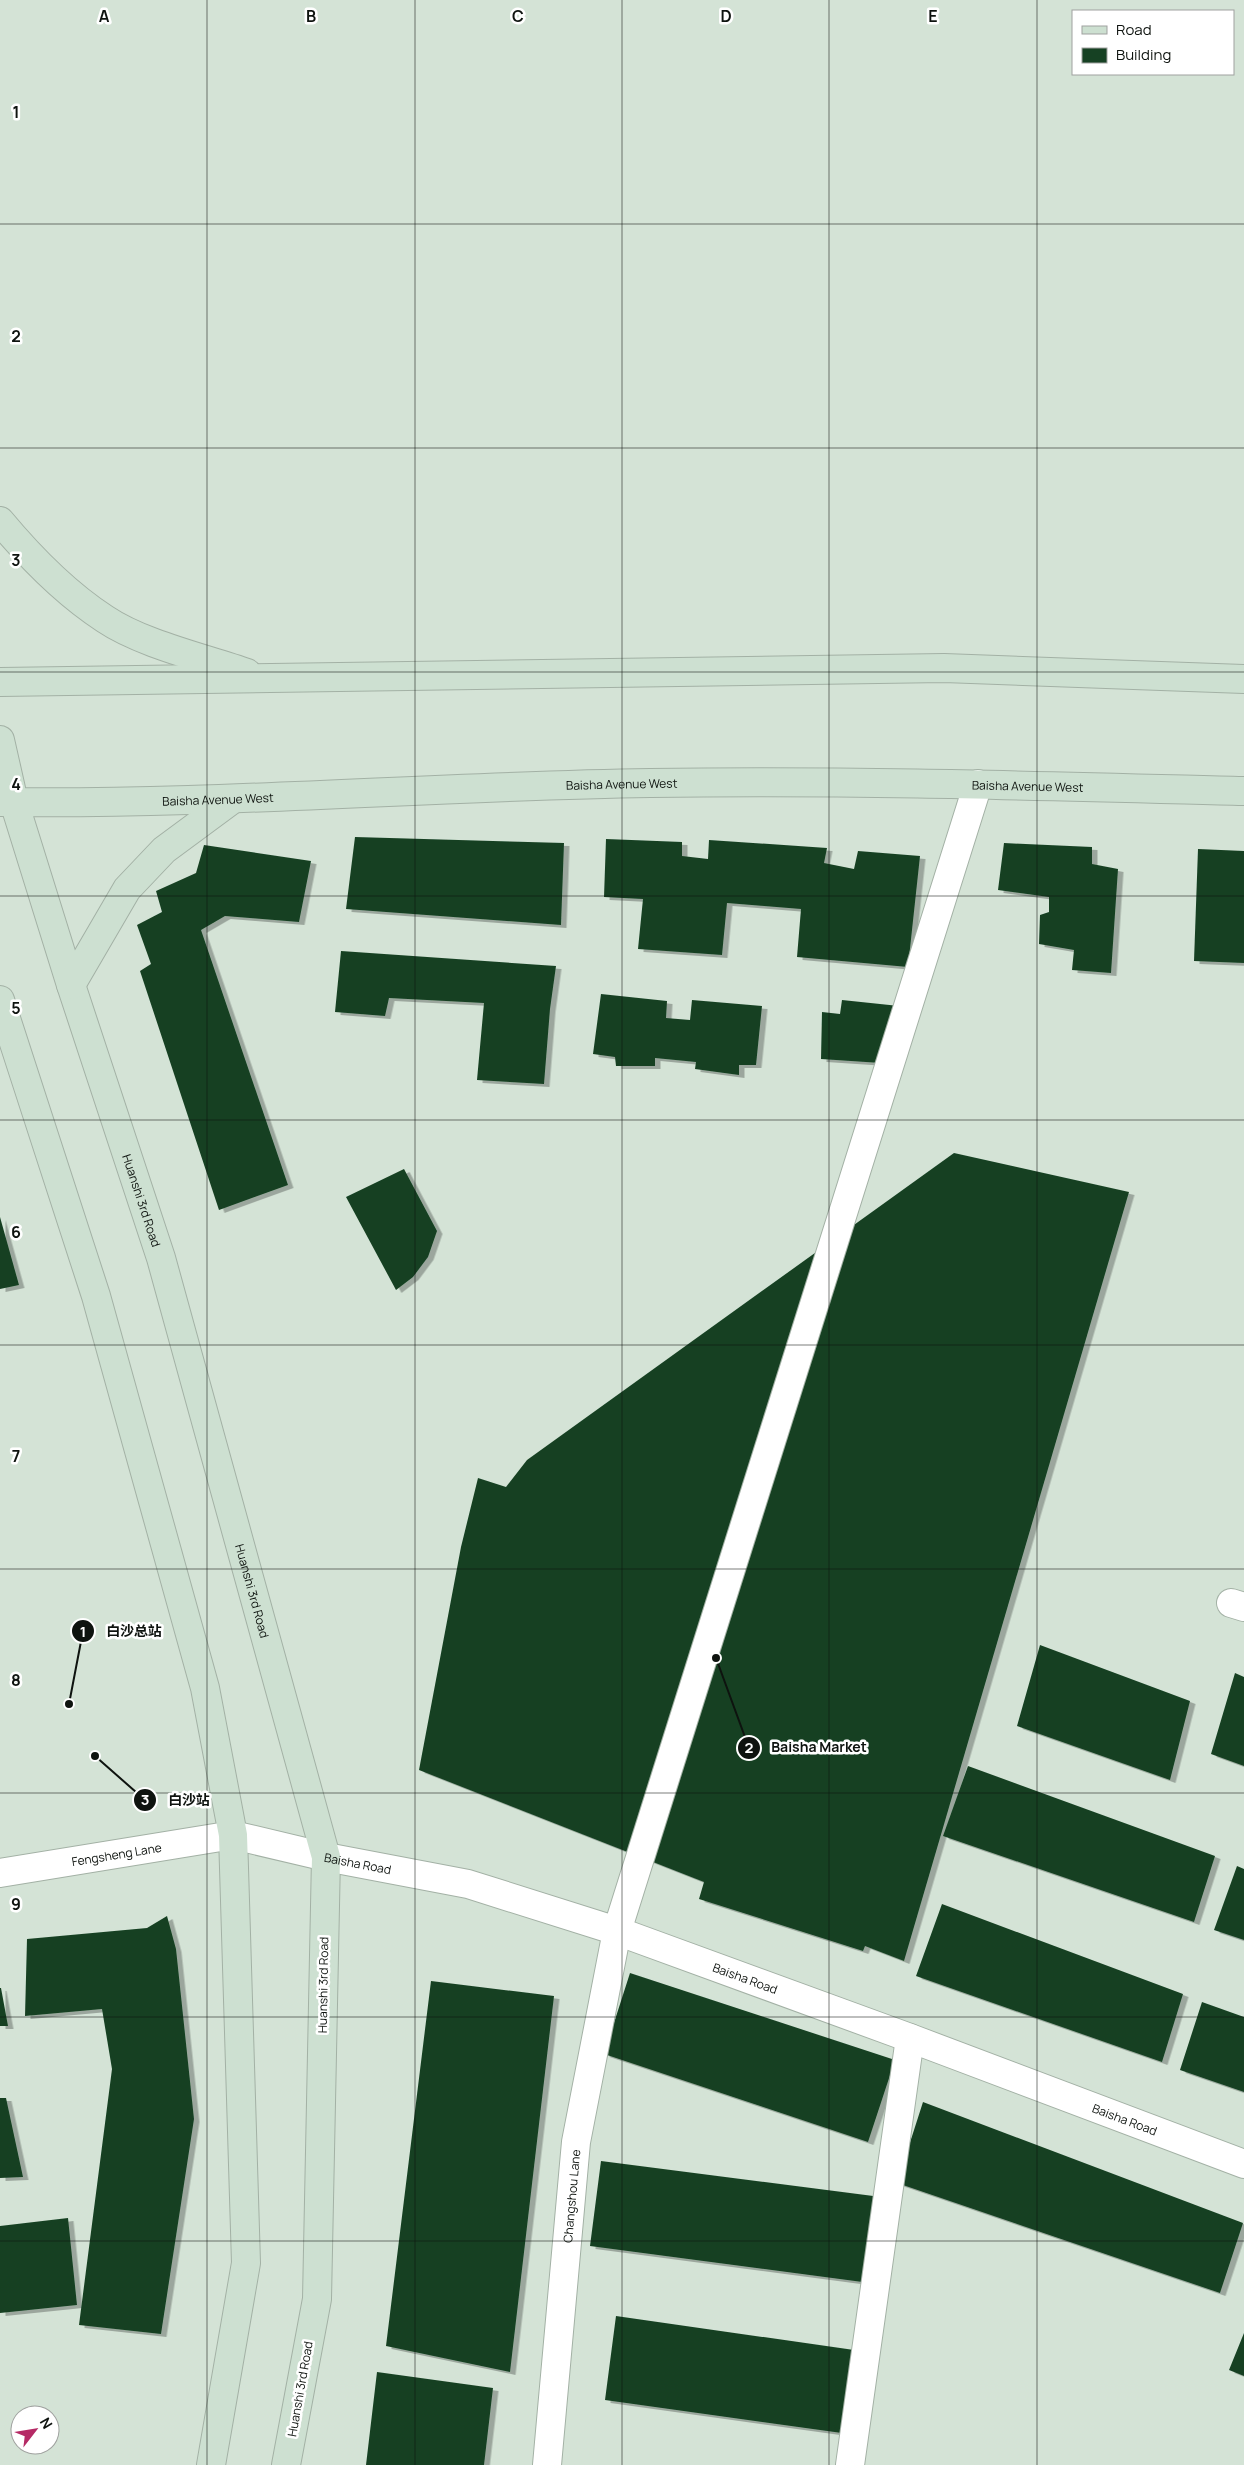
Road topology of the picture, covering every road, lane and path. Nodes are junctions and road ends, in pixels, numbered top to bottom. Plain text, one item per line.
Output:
1 (0, 521) edge
2 (1244, 679) edge
3 (267, 680) junction
4 (0, 682) edge
5 (0, 740) edge
6 (978, 784) junction
7 (1244, 791) edge
8 (233, 799) junction
9 (7, 802) edge
10 (71, 985) junction
11 (0, 1000) edge
12 (233, 1835) junction
13 (326, 1857) junction
14 (0, 1874) edge
15 (617, 1931) junction
16 (910, 2038) junction
17 (1244, 2164) edge
18 (211, 2465) edge
19 (286, 2465) edge
20 (547, 2465) edge
21 (850, 2465) edge

1 - 3 main road
2 - 3 main road
3 - 4 main road
5 - 9 main road, Huanshi 3rd Road
6 - 7 main road, Baisha Avenue West
6 - 8 main road, Baisha Avenue West
6 - 15 street, Changshou Lane
8 - 9 main road, Baisha Avenue West
8 - 10 main road
9 - 10 main road, Huanshi 3rd Road
10 - 13 main road, Huanshi 3rd Road
11 - 12 main road
12 - 13 street, Baisha Road
12 - 14 street, Fengsheng Lane
12 - 18 main road
13 - 15 street, Baisha Road
13 - 19 main road, Huanshi 3rd Road
15 - 16 street, Baisha Road
15 - 20 street, Changshou Lane
16 - 17 street, Baisha Road
16 - 21 street

